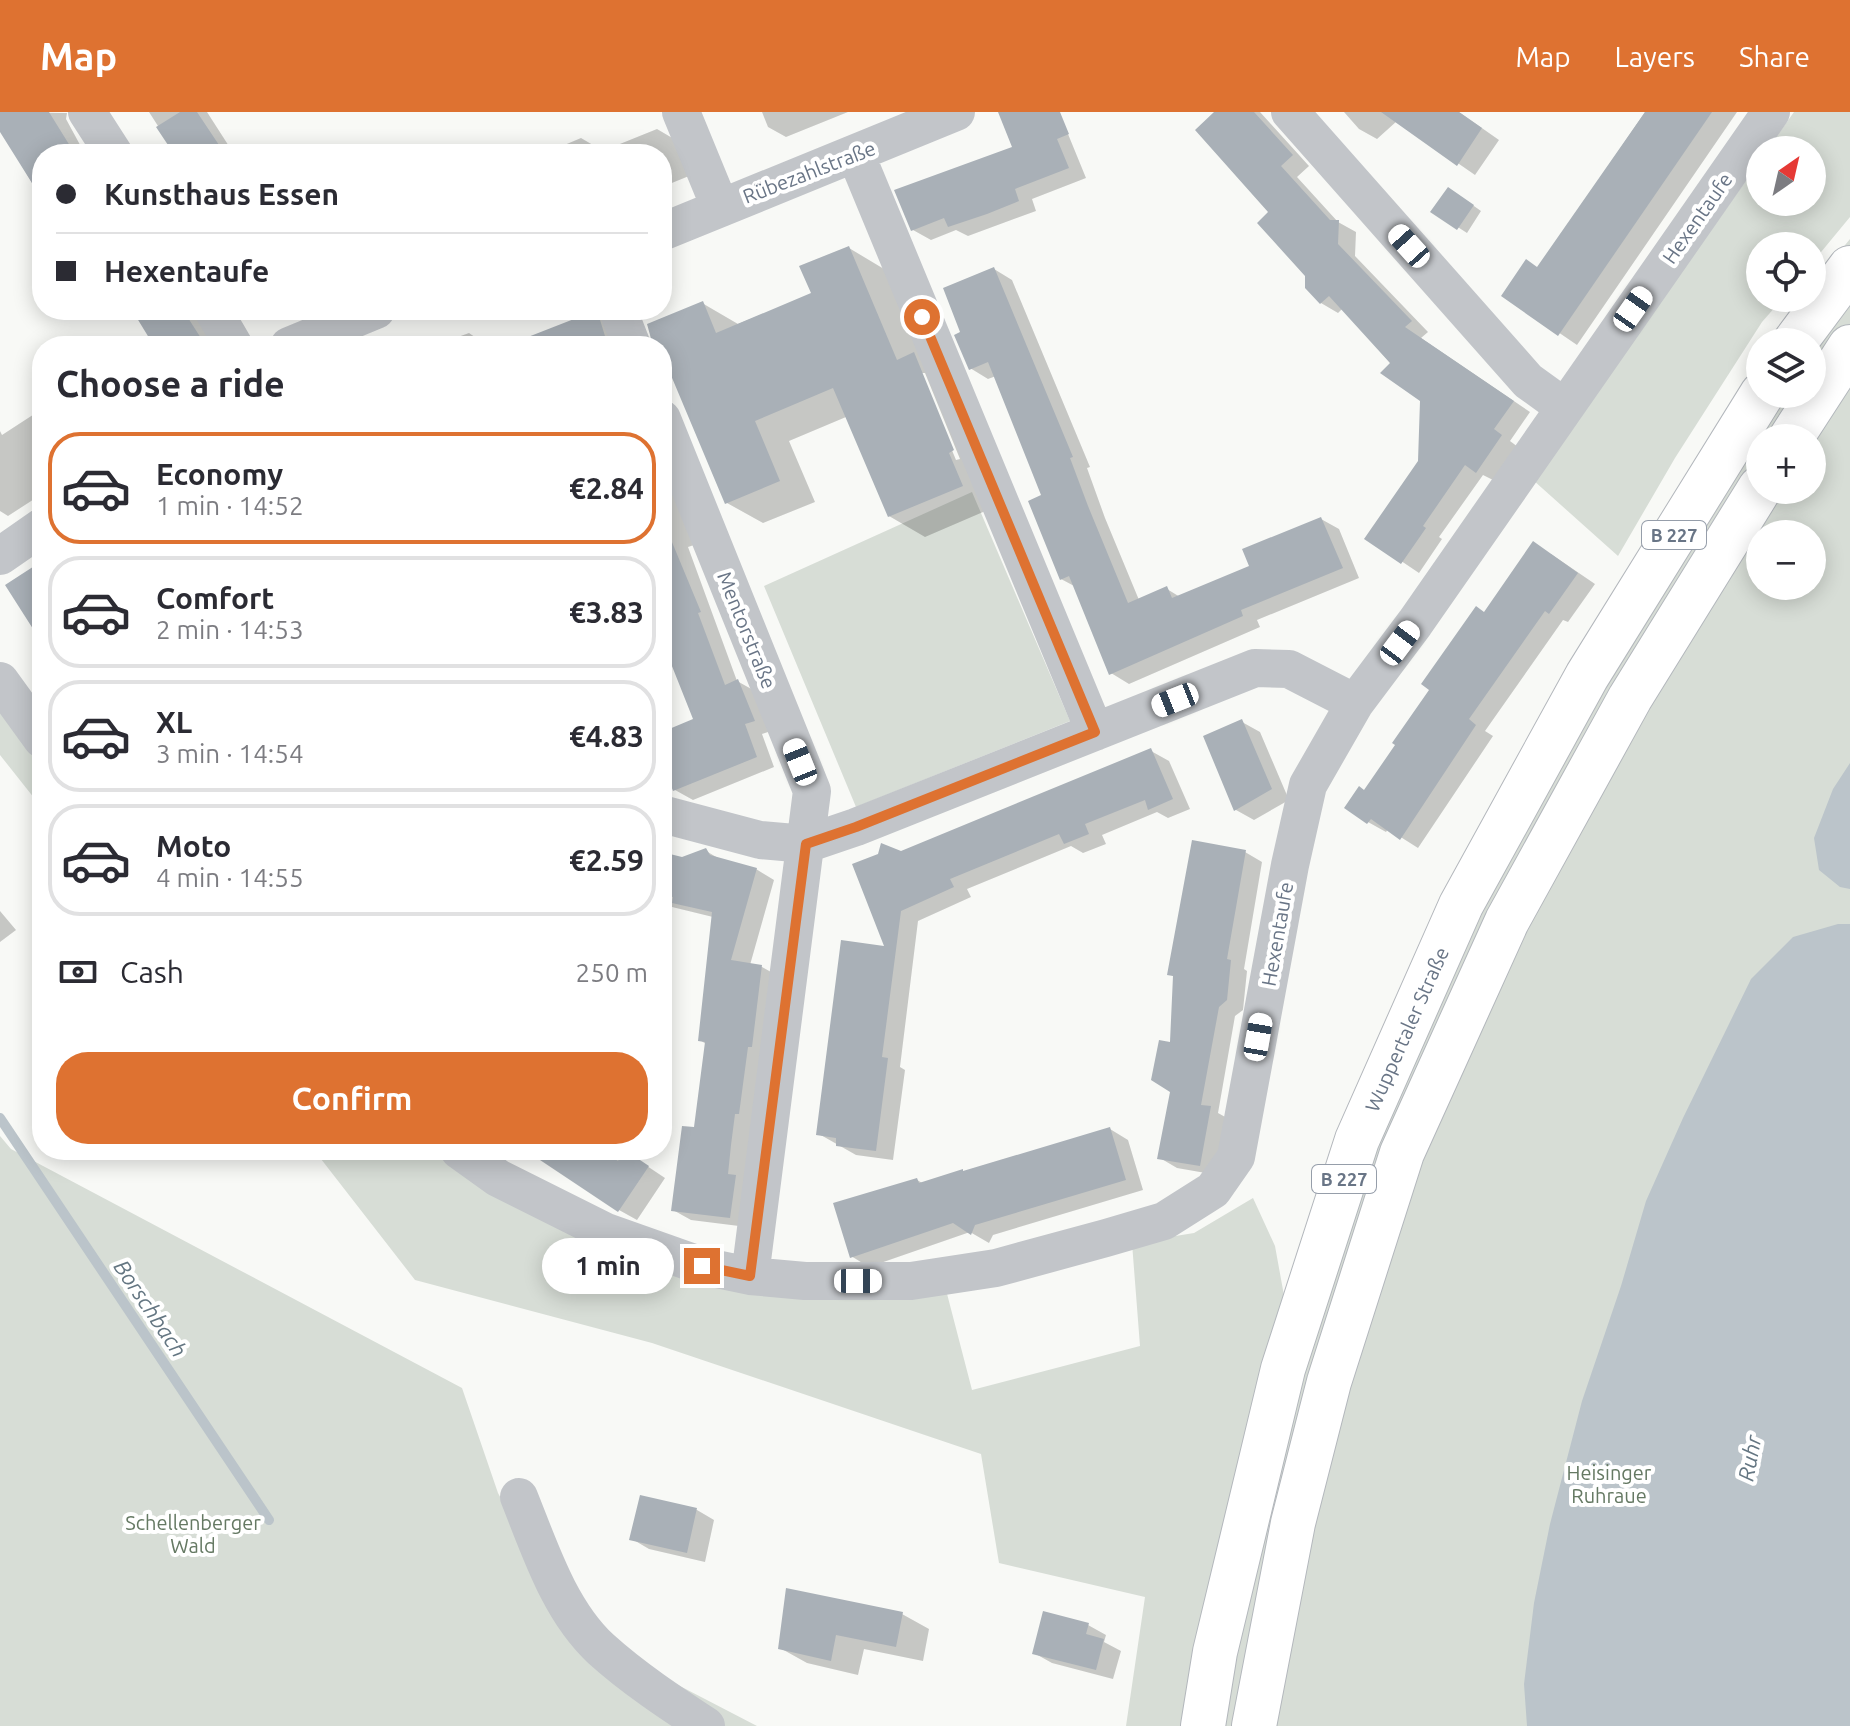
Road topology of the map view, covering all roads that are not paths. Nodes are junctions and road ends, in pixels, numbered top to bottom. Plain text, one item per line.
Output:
1 (87, 112) edge
2 (681, 112) edge
3 (956, 112) edge
4 (1290, 112) edge
5 (1771, 112) edge
6 (108, 144) edge
7 (856, 155) junction
8 (720, 207) junction
9 (672, 228) edge
10 (1850, 268) edge
11 (352, 320) edge
12 (1805, 328) edge
13 (313, 336) edge
14 (1850, 347) edge
15 (1564, 407) junction
16 (1753, 408) edge
17 (1800, 424) edge
18 (672, 444) edge
19 (1750, 504) edge
20 (32, 534) edge
21 (0, 556) edge
22 (0, 681) edge
23 (1355, 703) junction
24 (32, 725) edge
25 (1095, 732) junction
26 (672, 817) edge
27 (806, 844) junction
28 (473, 1160) edge
29 (750, 1276) junction
30 (519, 1497) dead end
31 (706, 1726) edge
32 (1203, 1726) edge
33 (1254, 1726) edge

1 - 6 street
2 - 8 street
3 - 7 street, Rübezahlstraße
4 - 15 street
5 - 15 street, Hexentaufe
7 - 8 street, Rübezahlstraße
7 - 25 street
8 - 9 street, Rübezahlstraße
10 - 12 main road
11 - 13 street
14 - 17 main road
15 - 23 street, Hexentaufe
16 - 32 main road, Wuppertaler Straße / B 227
18 - 27 street, Mentorstraße
19 - 33 main road, B 227
20 - 21 street
22 - 24 street
23 - 25 street
23 - 29 street, Hexentaufe
25 - 27 street
26 - 27 street
27 - 29 street, Mentorstraße
28 - 29 street, Hexentaufe
30 - 31 street

